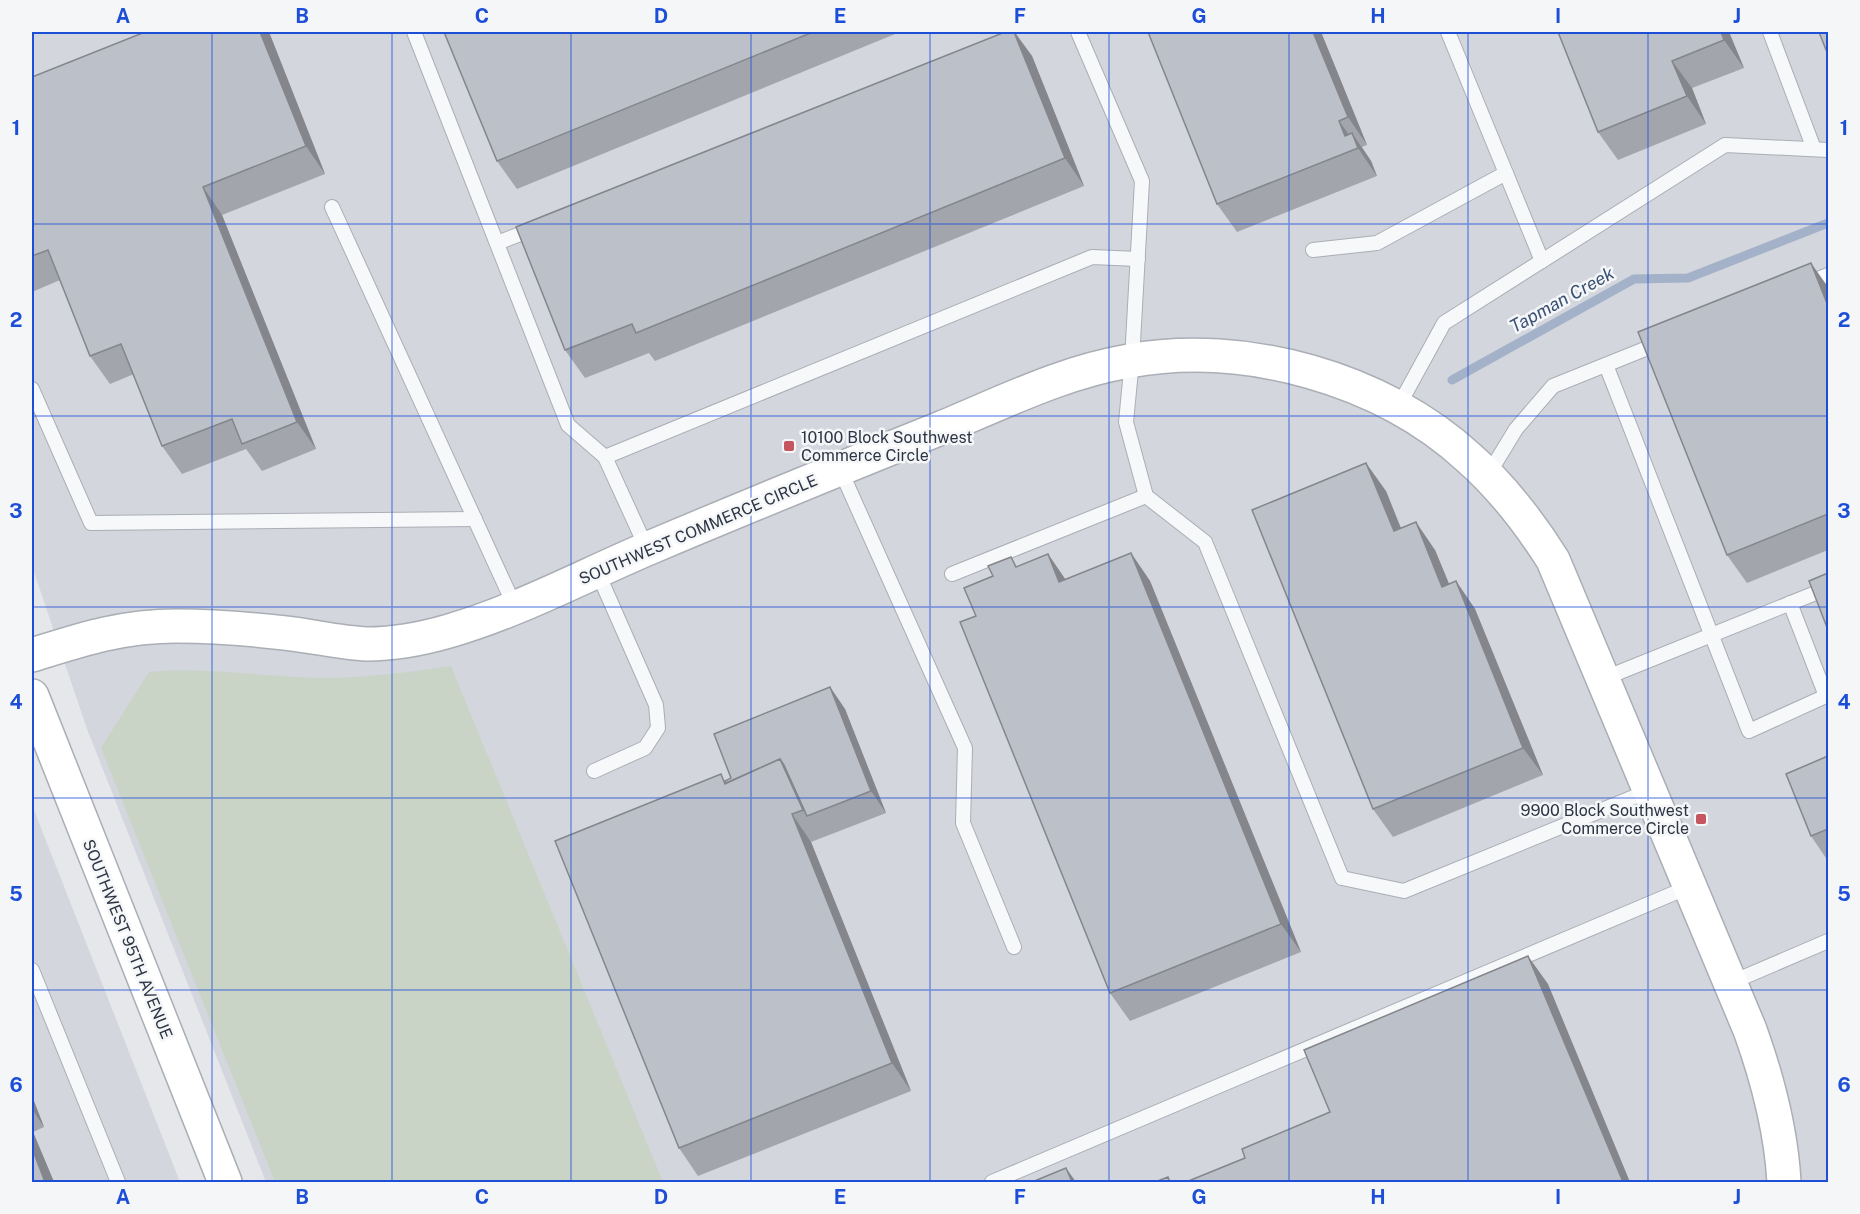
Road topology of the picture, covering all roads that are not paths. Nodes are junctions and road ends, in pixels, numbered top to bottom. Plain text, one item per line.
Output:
1 (414, 32) edge
2 (1078, 32) edge
3 (1448, 32) edge
4 (1770, 32) edge
5 (1814, 149) junction
6 (1828, 150) edge
7 (1506, 173) junction
8 (333, 207) dead end
9 (552, 221) edge
10 (497, 243) junction
11 (1314, 250) dead end
12 (1138, 259) junction
13 (1542, 261) junction
14 (1828, 275) edge
15 (1797, 288) edge
16 (1669, 339) edge
17 (1132, 360) junction
18 (1606, 365) junction
19 (32, 389) edge
20 (1398, 407) junction
21 (604, 456) junction
22 (840, 469) junction
23 (1488, 475) junction
24 (1146, 496) junction
25 (475, 519) junction
26 (646, 549) junction
27 (597, 571) junction
28 (952, 574) dead end
29 (1828, 588) edge
30 (1790, 603) junction
31 (515, 607) junction
32 (1710, 636) junction
33 (32, 655) edge
34 (1605, 678) junction
35 (32, 696) edge
36 (594, 771) dead end
37 (1651, 790) junction
38 (1691, 886) junction
39 (1828, 941) edge
40 (1014, 947) dead end
41 (32, 970) edge
42 (1731, 983) junction
43 (118, 1182) edge
44 (225, 1182) edge
45 (992, 1182) edge
46 (1784, 1182) edge

1 - 10 lane
2 - 12 lane
3 - 7 lane
4 - 5 lane
5 - 6 lane
5 - 13 lane
7 - 11 lane
7 - 13 lane
8 - 25 lane
9 - 10 lane
10 - 21 lane
12 - 17 lane
12 - 21 lane
13 - 20 lane
14 - 15 lane
16 - 18 lane
17 - 20 street, SOUTHWEST COMMERCE CIRCLE
17 - 22 street, SOUTHWEST COMMERCE CIRCLE
17 - 24 lane
18 - 23 lane
18 - 32 lane
19 - 25 lane
20 - 23 street, SOUTHWEST COMMERCE CIRCLE
21 - 26 lane
22 - 26 street, SOUTHWEST COMMERCE CIRCLE
22 - 40 lane
23 - 34 street, SOUTHWEST COMMERCE CIRCLE
24 - 28 lane
24 - 37 lane
25 - 31 lane
26 - 27 street, SOUTHWEST COMMERCE CIRCLE
27 - 31 street, SOUTHWEST COMMERCE CIRCLE
27 - 36 lane
29 - 30 lane
30 - 32 lane
30 - 32 lane
31 - 33 street, SOUTHWEST COMMERCE CIRCLE
32 - 34 lane
34 - 37 street, SOUTHWEST COMMERCE CIRCLE
35 - 44 street, SOUTHWEST 95TH AVENUE
37 - 38 street, SOUTHWEST COMMERCE CIRCLE
38 - 42 street, SOUTHWEST COMMERCE CIRCLE
38 - 45 lane
39 - 42 lane
41 - 43 lane
42 - 46 street, SOUTHWEST COMMERCE CIRCLE

